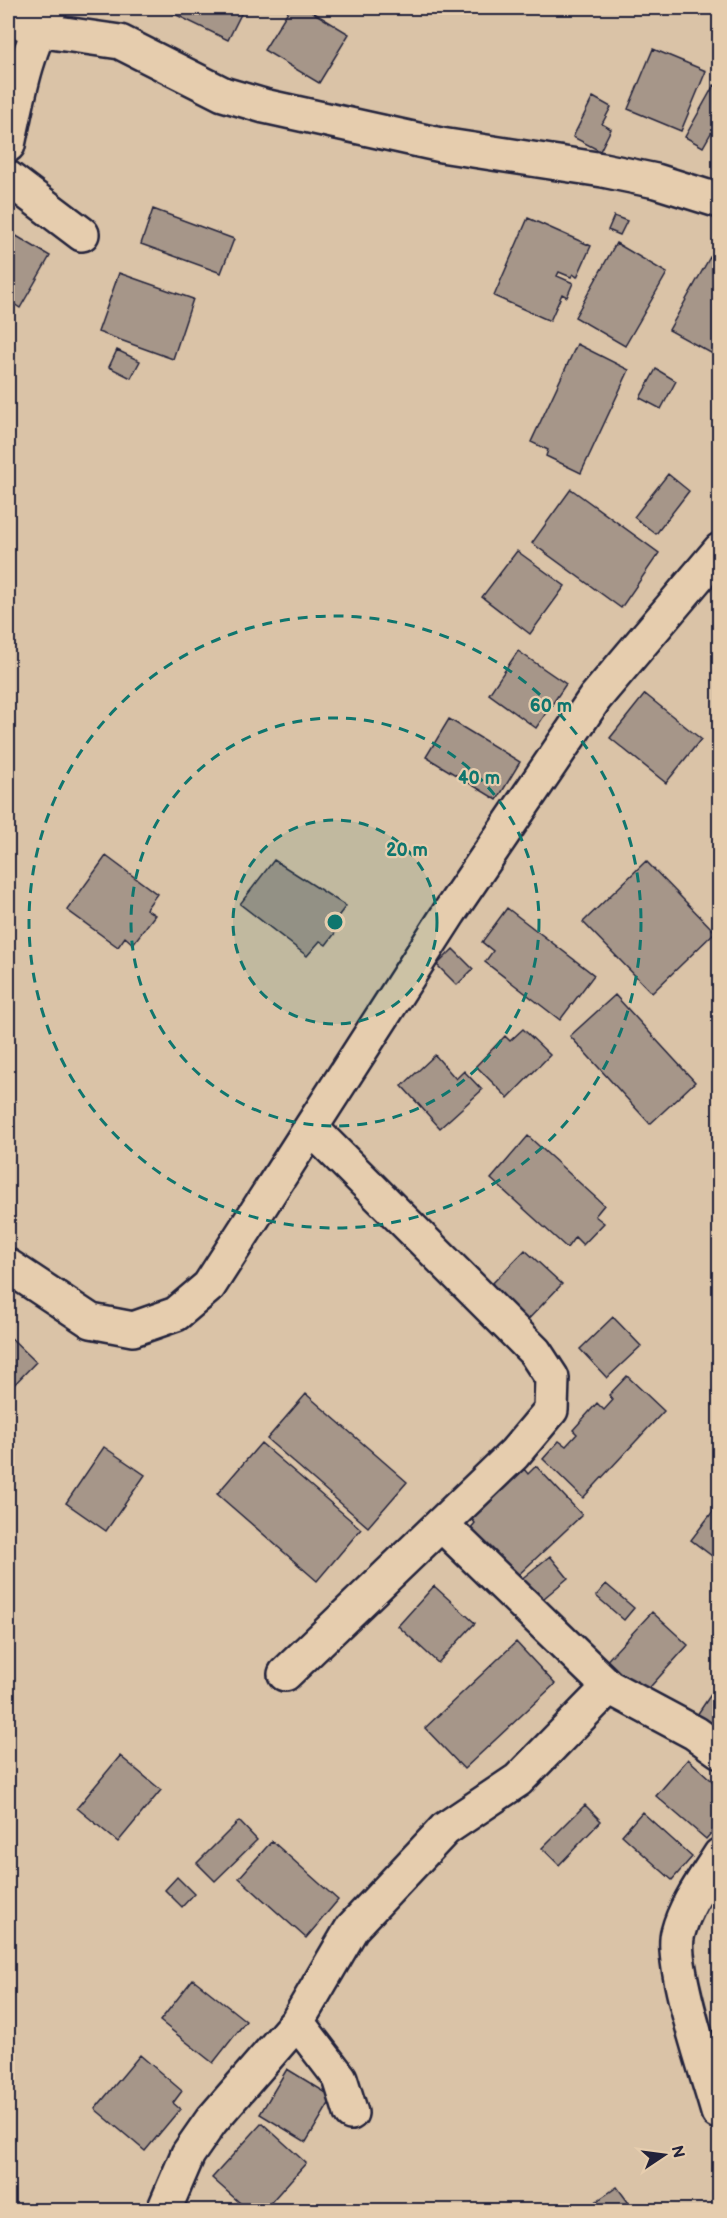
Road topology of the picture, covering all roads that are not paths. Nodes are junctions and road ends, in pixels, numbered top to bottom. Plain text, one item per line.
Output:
1 (8, 16) edge
2 (44, 19) edge
3 (8, 145) edge
4 (8, 178) edge
5 (720, 201) edge
6 (82, 234) dead end
7 (720, 550) edge
8 (310, 1128) junction
9 (8, 1266) edge
10 (441, 1524) junction
11 (285, 1674) dead end
12 (609, 1687) junction
13 (720, 1751) edge
14 (720, 1855) edge
15 (297, 2022) junction
16 (718, 2112) edge
17 (351, 2113) dead end
18 (164, 2211) edge

1 - 2 street
2 - 3 street
2 - 5 street
4 - 6 street
7 - 8 street
8 - 9 street
8 - 10 street
10 - 11 street
10 - 12 street
12 - 13 street
12 - 15 street
14 - 16 street
15 - 17 street
15 - 18 street

